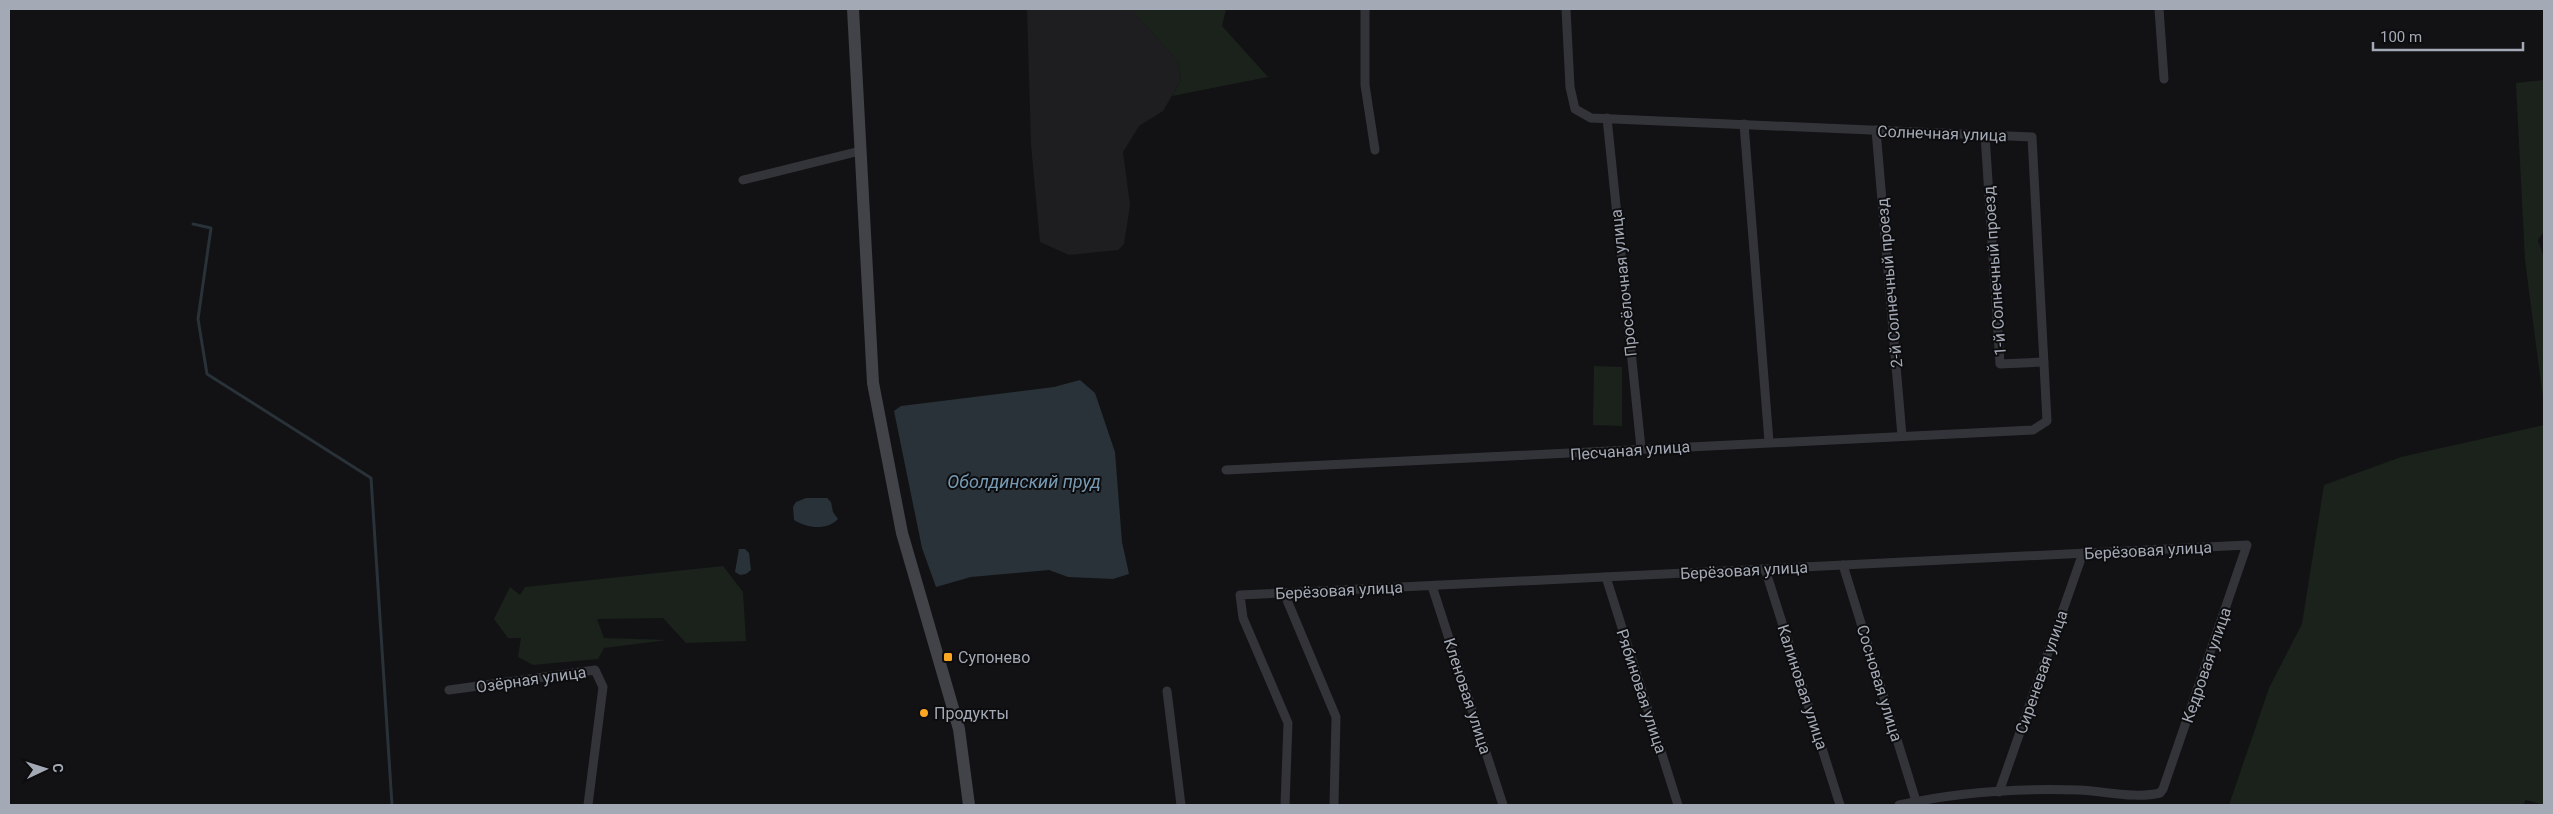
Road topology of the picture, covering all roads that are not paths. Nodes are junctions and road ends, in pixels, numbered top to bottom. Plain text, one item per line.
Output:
1 (853, 9) edge
2 (1365, 9) edge
3 (1566, 9) edge
4 (2159, 9) edge
5 (2164, 79) dead end
6 (1607, 118) junction
7 (1744, 124) junction
8 (1876, 130) junction
9 (1985, 135) junction
10 (1375, 150) dead end
11 (860, 151) junction
12 (743, 180) dead end
13 (2044, 362) junction
14 (2033, 430) joint
15 (1902, 436) junction
16 (1769, 442) junction
17 (1641, 448) junction
18 (1226, 470) dead end
19 (2247, 545) joint
20 (2083, 553) junction
21 (1843, 565) junction
22 (1765, 569) junction
23 (1606, 577) junction
24 (1432, 586) junction
25 (1284, 593) junction
26 (449, 690) dead end
27 (1167, 691) dead end
28 (1999, 792) junction
29 (1916, 801) junction
30 (588, 805) edge
31 (970, 805) edge
32 (1181, 805) edge
33 (1286, 805) edge
34 (1334, 805) edge
35 (1503, 805) edge
36 (1678, 805) edge
37 (1840, 805) edge
38 (1899, 805) edge

1 - 11 street
2 - 10 street
3 - 6 street, Солнечная улица
4 - 5 street
6 - 7 street, Солнечная улица
6 - 17 street, Просёлочная улица
7 - 8 street, Солнечная улица
7 - 16 street
8 - 9 street, Солнечная улица
8 - 15 street, 2-й Солнечный проезд
9 - 13 street, Солнечная улица
9 - 13 street, 1-й Солнечный проезд
11 - 12 street
11 - 31 street
13 - 14 street, Солнечная улица
14 - 15 street, Песчаная улица
15 - 16 street, Песчаная улица
16 - 17 street, Песчаная улица
17 - 18 street, Песчаная улица
19 - 20 street, Берёзовая улица
19 - 28 street, Кедровая улица
20 - 21 street, Берёзовая улица
20 - 28 street, Сиреневая улица
21 - 22 street, Берёзовая улица
21 - 29 street, Сосновая улица
22 - 23 street, Берёзовая улица
22 - 37 street, Калиновая улица
23 - 24 street, Берёзовая улица
23 - 36 street, Рябиновая улица
24 - 25 street, Берёзовая улица
24 - 35 street, Кленовая улица
25 - 33 street, Берёзовая улица
25 - 34 street
26 - 30 street, Озёрная улица
27 - 32 street
28 - 29 street
29 - 38 street

